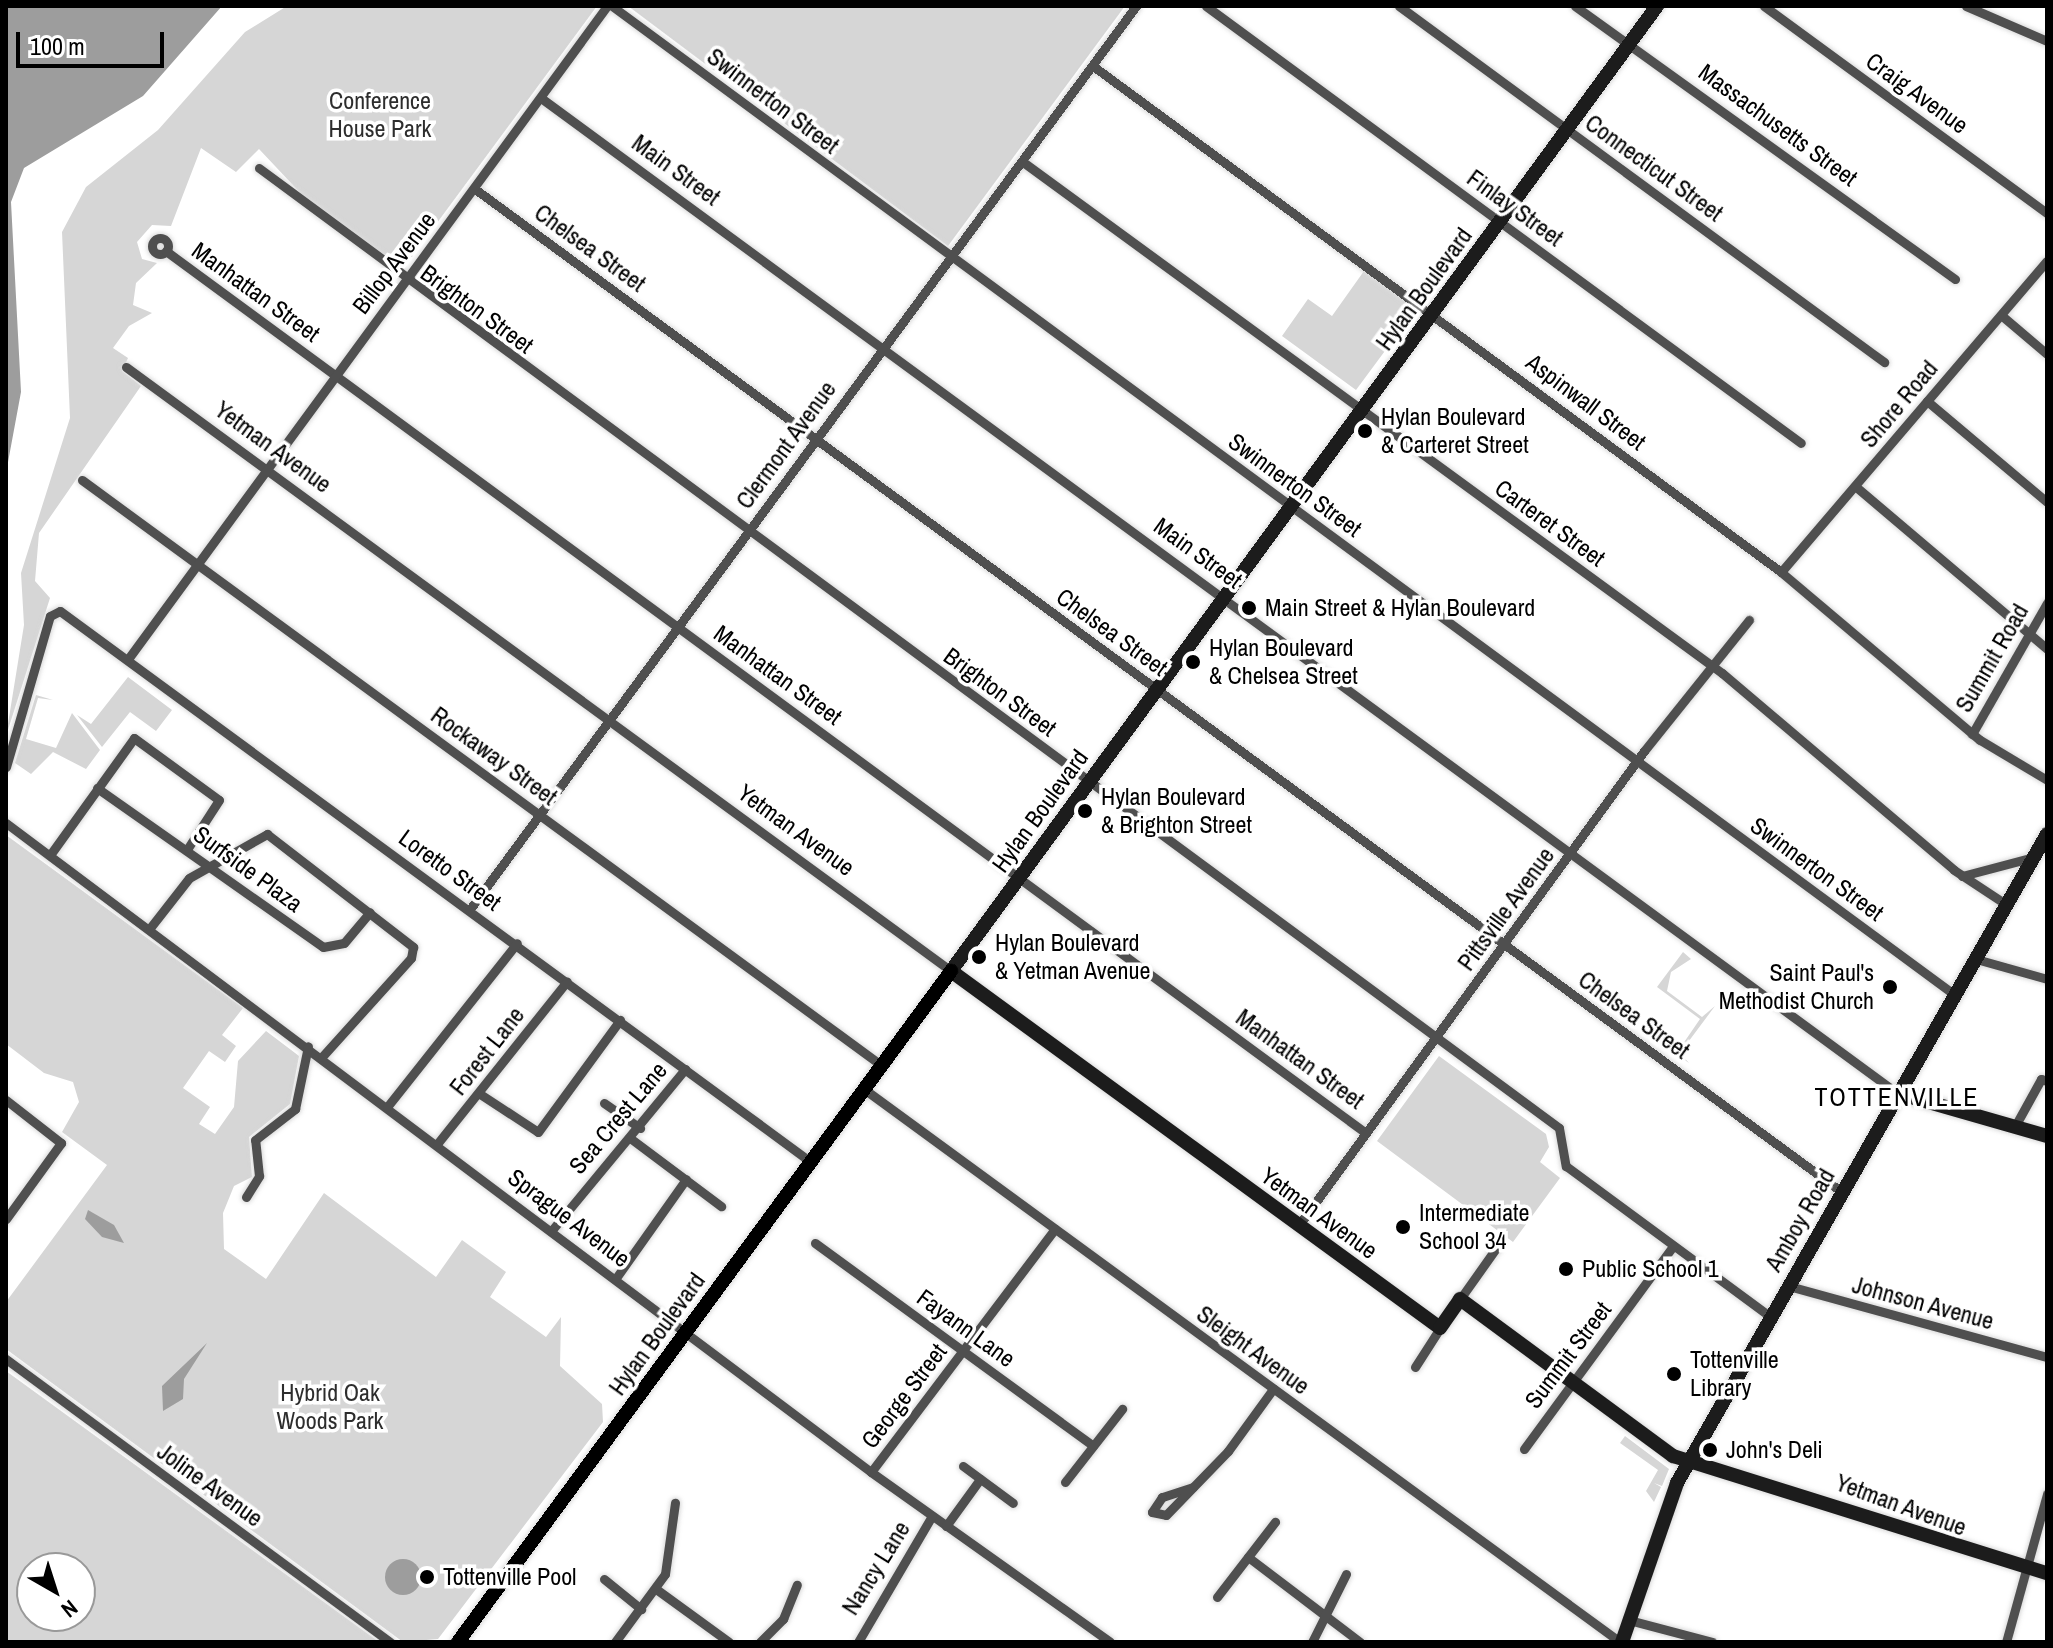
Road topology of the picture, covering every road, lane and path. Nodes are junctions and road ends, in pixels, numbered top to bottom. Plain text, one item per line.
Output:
1 (609, 6) edge
2 (1136, 6) edge
3 (1206, 6) edge
4 (1399, 6) edge
5 (1575, 6) edge
6 (1657, 6) edge
7 (1764, 6) edge
8 (1966, 6) edge
9 (2047, 41) edge
10 (1630, 44) junction
11 (1093, 66) junction
12 (541, 98) junction
13 (1568, 129) junction
14 (1023, 162) junction
15 (259, 168) dead end
16 (475, 189) junction
17 (2047, 213) edge
18 (1500, 222) junction
19 (166, 251) dead end
20 (950, 258) junction
21 (2047, 261) edge
22 (1955, 279) dead end
23 (405, 281) junction
24 (1432, 314) junction
25 (2001, 315) junction
26 (882, 349) junction
27 (2047, 354) edge
28 (1884, 362) dead end
29 (126, 367) dead end
30 (336, 375) junction
31 (1927, 401) junction
32 (1363, 409) junction
33 (815, 439) junction
34 (1801, 443) dead end
35 (267, 470) junction
36 (82, 480) dead end
37 (1855, 486) junction
38 (2047, 502) edge
39 (1291, 507) junction
40 (747, 531) junction
41 (198, 564) junction
42 (1781, 572) junction
43 (1223, 599) junction
44 (2047, 603) edge
45 (1749, 620) dead end
46 (678, 626) junction
47 (2028, 636) junction
48 (2047, 649) edge
49 (128, 659) junction
50 (1710, 666) junction
51 (1157, 690) junction
52 (608, 720) junction
53 (1972, 734) junction
54 (1637, 760) junction
55 (6, 767) edge
56 (2047, 780) edge
57 (1089, 782) junction
58 (97, 788) junction
59 (539, 814) junction
60 (6, 823) edge
61 (2046, 839) edge
62 (188, 848) junction
63 (1570, 853) junction
64 (50, 855) junction
65 (2034, 857) junction
66 (211, 866) junction
67 (1962, 876) junction
68 (1019, 877) junction
69 (2007, 905) junction
70 (470, 909) junction
71 (370, 912) junction
72 (150, 928) junction
73 (517, 943) junction
74 (1504, 945) junction
75 (1976, 959) junction
76 (951, 971) junction
77 (2047, 979) edge
78 (567, 981) junction
79 (1955, 995) junction
80 (620, 1020) junction
81 (1436, 1038) junction
82 (308, 1046) junction
83 (322, 1057) junction
84 (881, 1065) junction
85 (685, 1069) junction
86 (2047, 1081) edge
87 (864, 1089) junction
88 (1897, 1093) junction
89 (480, 1094) junction
90 (6, 1100) edge
91 (604, 1103) dead end
92 (387, 1107) junction
93 (640, 1128) junction
94 (2014, 1128) junction
95 (1366, 1133) junction
96 (2047, 1136) edge
97 (630, 1138) junction
98 (437, 1144) junction
99 (811, 1162) junction
100 (686, 1179) junction
101 (1842, 1192) junction
102 (246, 1197) dead end
103 (721, 1206) dead end
104 (6, 1219) edge
105 (1299, 1225) junction
106 (1055, 1229) junction
107 (552, 1230) junction
108 (815, 1243) dead end
109 (1499, 1244) dead end
110 (1673, 1246) junction
111 (616, 1278) junction
112 (1789, 1286) junction
113 (1460, 1299) junction
114 (1771, 1317) junction
115 (1440, 1328) junction
116 (685, 1332) junction
117 (963, 1351) junction
118 (2047, 1357) edge
119 (6, 1359) edge
120 (1415, 1367) dead end
121 (1573, 1383) junction
122 (1273, 1389) junction
123 (1122, 1409) dead end
124 (1093, 1446) junction
125 (1524, 1449) dead end
126 (1689, 1462) junction
127 (963, 1466) dead end
128 (871, 1472) junction
129 (980, 1479) junction
130 (1065, 1482) dead end
131 (1193, 1487) dead end
132 (2047, 1494) edge
133 (675, 1503) dead end
134 (1013, 1503) dead end
135 (932, 1516) junction
136 (1275, 1522) dead end
137 (946, 1526) junction
138 (1248, 1557) junction
139 (2026, 1568) junction
140 (2047, 1573) edge
141 (1346, 1574) dead end
142 (604, 1579) dead end
143 (797, 1585) dead end
144 (656, 1589) junction
145 (1217, 1597) dead end
146 (641, 1609) junction
147 (1325, 1617) junction
148 (1629, 1620) junction
149 (390, 1642) edge
150 (458, 1642) edge
151 (615, 1642) edge
152 (729, 1642) edge
153 (760, 1642) edge
154 (858, 1642) edge
155 (1110, 1642) edge
156 (1312, 1642) edge
157 (1360, 1642) edge
158 (1621, 1642) edge
159 (1712, 1642) edge
160 (2006, 1642) edge

1 - 12 street, Billop Avenue
1 - 20 street, Swinnerton Street
2 - 11 street, Clermont Avenue
3 - 18 street, Finlay Street
4 - 13 street, Connecticut Street
5 - 10 street, Massachusetts Street
6 - 10 street, Hylan Boulevard
7 - 17 street, Craig Avenue
8 - 9 street
10 - 13 street, Hylan Boulevard
10 - 22 street, Massachusetts Street
11 - 14 street, Clermont Avenue
11 - 24 street, Aspinwall Street
12 - 16 street, Billop Avenue
12 - 26 street, Main Street
13 - 18 street, Hylan Boulevard
13 - 28 street, Connecticut Street
14 - 20 street, Clermont Avenue
14 - 32 street, Carteret Street
15 - 23 street, Brighton Street
16 - 23 street, Billop Avenue
16 - 33 street, Chelsea Street
18 - 24 street, Hylan Boulevard
18 - 34 street, Finlay Street
19 - 30 street, Manhattan Street
20 - 26 street, Clermont Avenue
20 - 39 street, Swinnerton Street
21 - 25 street, Shore Road
23 - 30 street, Billop Avenue
23 - 40 street, Brighton Street
24 - 32 street, Hylan Boulevard
24 - 42 street, Aspinwall Street
25 - 27 street
25 - 31 street, Shore Road
26 - 33 street, Clermont Avenue
26 - 43 street, Main Street
29 - 35 street, Yetman Avenue
30 - 35 street, Billop Avenue
30 - 46 street, Manhattan Street
31 - 37 street, Shore Road
31 - 38 street
32 - 39 street, Hylan Boulevard
32 - 50 street, Carteret Street
33 - 40 street, Clermont Avenue
33 - 51 street, Chelsea Street
35 - 41 street, Billop Avenue
35 - 52 street, Yetman Avenue
36 - 41 street, Rockaway Street
37 - 42 street, Shore Road
37 - 47 street
39 - 43 street, Hylan Boulevard
39 - 54 street, Swinnerton Street
40 - 46 street, Clermont Avenue
40 - 57 street, Brighton Street
41 - 49 street, Billop Avenue
41 - 59 street, Rockaway Street
42 - 53 street, Aspinwall Street
43 - 51 street, Hylan Boulevard
43 - 63 street, Main Street
44 - 47 street, Summit Road
45 - 50 street, Pittsville Avenue
46 - 52 street, Clermont Avenue
46 - 68 street, Manhattan Street
47 - 48 street
47 - 53 street, Summit Road
49 - 55 street, Loretto Street
49 - 70 street, Loretto Street
50 - 54 street, Pittsville Avenue
50 - 67 street, Carteret Street
51 - 57 street, Hylan Boulevard
51 - 74 street, Chelsea Street
52 - 59 street, Clermont Avenue
52 - 76 street, Yetman Avenue
53 - 56 street, Aspinwall Street
54 - 63 street, Pittsville Avenue
54 - 79 street, Swinnerton Street
57 - 68 street, Hylan Boulevard
57 - 81 street, Brighton Street
58 - 62 street, Surfside Plaza
58 - 62 street
58 - 64 street
59 - 70 street, Clermont Avenue
59 - 84 street, Rockaway Street
60 - 64 street, Sprague Avenue
61 - 65 street, Amboy Road
62 - 66 street, Surfside Plaza
63 - 74 street, Pittsville Avenue
63 - 88 street, Main Street
64 - 72 street, Sprague Avenue
65 - 67 street
65 - 69 street, Amboy Road
66 - 71 street
66 - 71 street, Surfside Plaza
66 - 72 street
67 - 69 street, Carteret Street
68 - 76 street, Hylan Boulevard
68 - 95 street, Manhattan Street
69 - 75 street, Amboy Road
70 - 73 street, Loretto Street
71 - 83 street
72 - 82 street, Sprague Avenue
73 - 78 street, Loretto Street
73 - 92 street, Forest Lane
74 - 81 street, Pittsville Avenue
74 - 101 street, Chelsea Street
75 - 77 street
75 - 79 street, Amboy Road
76 - 84 main road, Hylan Boulevard
76 - 105 street, Yetman Avenue
78 - 80 street, Loretto Street
78 - 89 street, Forest Lane
79 - 88 street, Amboy Road
80 - 85 street, Loretto Street
80 - 89 street
81 - 95 street, Pittsville Avenue
81 - 110 street, Brighton Street
82 - 83 street, Sprague Avenue
82 - 102 street
83 - 92 street, Sprague Avenue
84 - 87 main road, Hylan Boulevard
85 - 93 street, Sea Crest Lane
85 - 99 street, Loretto Street
86 - 94 street
87 - 99 main road, Hylan Boulevard
87 - 106 street, Sleight Avenue
88 - 94 street, Main Street
88 - 101 street, Amboy Road
89 - 98 street, Forest Lane
90 - 104 street
91 - 93 street
92 - 98 street, Sprague Avenue
93 - 97 street, Sea Crest Lane
94 - 96 street, Main Street
95 - 105 street, Pittsville Avenue
97 - 100 street
97 - 107 street, Sea Crest Lane
98 - 107 street, Sprague Avenue
99 - 116 main road, Hylan Boulevard
100 - 103 street
100 - 111 street
101 - 112 street, Amboy Road
105 - 115 street, Yetman Avenue
106 - 117 street, George Street
106 - 122 street, Sleight Avenue
107 - 111 street, Sprague Avenue
108 - 117 street, Fayann Lane
109 - 113 street
110 - 114 street, Brighton Street
110 - 121 street, Summit Street
111 - 116 street, Sprague Avenue
112 - 114 street, Amboy Road
112 - 118 street, Johnson Avenue
113 - 115 street
113 - 121 street, Yetman Avenue
114 - 126 street, Amboy Road
115 - 120 street
116 - 128 street, Sprague Avenue
116 - 150 main road, Hylan Boulevard
117 - 124 street, Fayann Lane
117 - 128 street, George Street
119 - 149 street, Joline Avenue
121 - 125 street, Summit Street
121 - 126 street, Yetman Avenue
122 - 131 street
122 - 158 street, Sleight Avenue
123 - 124 street
124 - 130 street
126 - 139 street, Yetman Avenue
126 - 148 street, Amboy Road
127 - 129 street
128 - 135 street, Sprague Avenue
129 - 134 street
129 - 137 street
132 - 139 street
133 - 144 street
135 - 137 street, Sprague Avenue
135 - 154 street, Nancy Lane
136 - 138 street
137 - 155 street, Sprague Avenue
138 - 145 street
138 - 147 street
139 - 140 street, Yetman Avenue
139 - 160 street
141 - 147 street
142 - 146 street
143 - 153 street
144 - 146 street
144 - 152 street
146 - 151 street
147 - 156 street
147 - 157 street
148 - 158 street, Amboy Road
148 - 159 street

